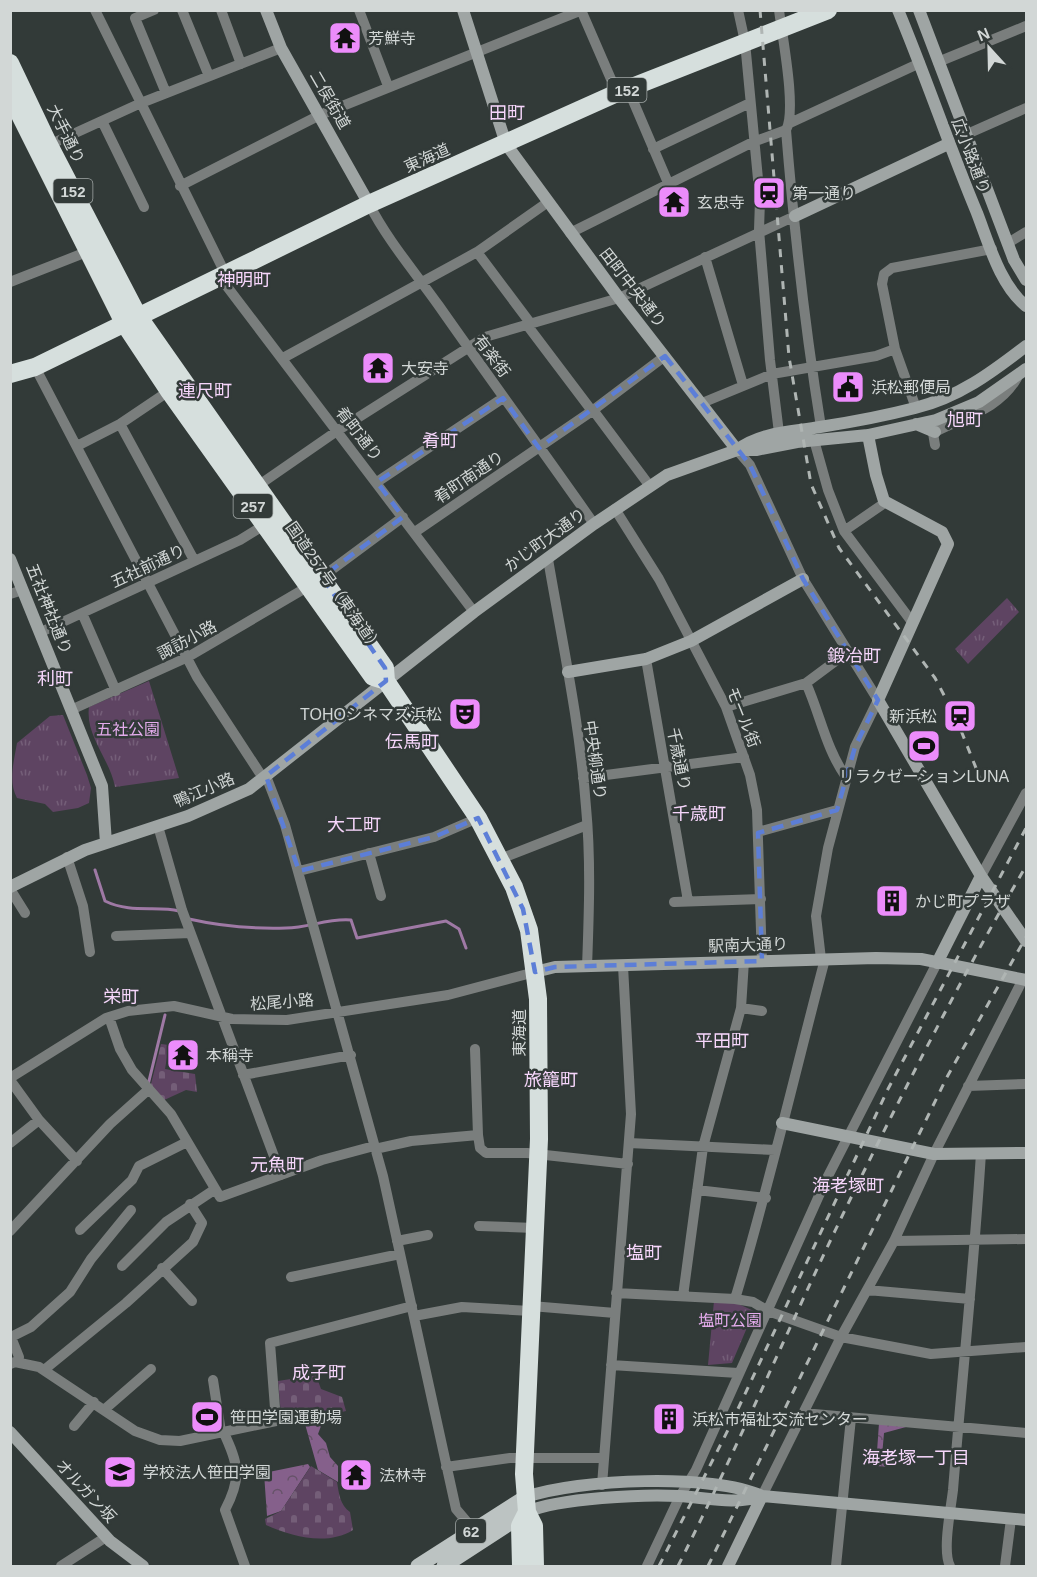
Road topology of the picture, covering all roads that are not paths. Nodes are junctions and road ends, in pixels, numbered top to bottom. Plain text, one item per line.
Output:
1 (95, 10) edge
2 (154, 10) edge
3 (182, 10) edge
4 (221, 10) edge
5 (266, 10) edge
6 (359, 10) edge
7 (463, 10) edge
8 (738, 10) edge
9 (828, 10) edge
10 (898, 10) edge
11 (918, 10) edge
12 (581, 11) edge
13 (780, 23) edge
14 (1026, 26) edge
15 (747, 41) junction
16 (281, 48) junction
17 (476, 53) junction
18 (938, 62) junction
19 (10, 63) edge
20 (920, 63) junction
21 (241, 64) junction
22 (209, 76) junction
23 (388, 86) junction
24 (623, 91) junction
25 (166, 93) junction
26 (10, 95) edge
27 (141, 103) junction
28 (750, 103) junction
29 (1026, 108) edge
30 (320, 115) junction
31 (102, 121) junction
32 (788, 126) junction
33 (965, 135) junction
34 (753, 142) junction
35 (506, 144) junction
36 (948, 144) junction
37 (49, 145) junction
38 (652, 149) junction
39 (669, 184) junction
40 (180, 186) junction
41 (548, 202) junction
42 (369, 204) junction
43 (144, 207) dead end
44 (795, 216) junction
45 (759, 230) junction
46 (570, 232) junction
47 (1026, 232) edge
48 (1008, 243) junction
49 (992, 249) junction
50 (88, 251) junction
51 (477, 252) junction
52 (705, 257) junction
53 (222, 275) junction
54 (1026, 280) edge
55 (10, 282) edge
56 (422, 283) junction
57 (619, 298) junction
58 (1025, 308) edge
59 (131, 319) junction
60 (529, 324) junction
61 (1026, 338) edge
62 (1026, 346) edge
63 (466, 348) junction
64 (895, 350) junction
65 (1026, 354) edge
66 (665, 356) junction
67 (283, 358) junction
68 (35, 367) junction
69 (812, 368) junction
70 (1022, 372) edge
71 (10, 374) edge
72 (772, 374) junction
73 (743, 385) junction
74 (973, 385) junction
75 (169, 391) junction
76 (957, 394) junction
77 (503, 398) junction
78 (702, 403) junction
79 (595, 408) junction
80 (916, 408) junction
81 (120, 424) junction
82 (913, 426) junction
83 (818, 430) junction
84 (337, 431) junction
85 (935, 432) junction
86 (779, 433) junction
87 (868, 435) junction
88 (935, 445) dead end
89 (77, 446) junction
90 (540, 448) junction
91 (737, 450) junction
92 (377, 482) junction
93 (259, 485) junction
94 (649, 485) junction
95 (886, 502) junction
96 (615, 509) junction
97 (403, 517) junction
98 (266, 524) junction
99 (594, 524) junction
100 (844, 531) junction
101 (415, 532) junction
102 (10, 559) edge
103 (548, 559) junction
104 (195, 560) junction
105 (803, 579) junction
106 (316, 582) junction
107 (147, 583) junction
108 (23, 590) junction
109 (10, 594) edge
110 (474, 612) junction
111 (82, 613) junction
112 (912, 622) junction
113 (40, 632) junction
114 (691, 641) junction
115 (848, 654) junction
116 (188, 657) junction
117 (646, 659) junction
118 (568, 672) junction
119 (386, 681) junction
120 (806, 683) junction
121 (116, 691) junction
122 (878, 699) junction
123 (726, 707) junction
124 (73, 709) junction
125 (744, 757) junction
126 (666, 768) junction
127 (266, 776) junction
128 (846, 777) junction
129 (583, 778) junction
130 (1026, 793) edge
131 (837, 810) junction
132 (478, 818) junction
133 (587, 825) junction
134 (158, 826) junction
135 (758, 832) junction
136 (106, 843) junction
137 (369, 853) junction
138 (67, 857) junction
139 (500, 859) junction
140 (300, 872) junction
141 (981, 876) junction
142 (10, 888) edge
143 (381, 896) dead end
144 (761, 899) junction
145 (674, 902) dead end
146 (688, 902) junction
147 (25, 913) dead end
148 (190, 933) junction
149 (116, 936) dead end
150 (1026, 941) edge
151 (90, 952) dead end
152 (823, 959) junction
153 (744, 961) junction
154 (762, 961) junction
155 (937, 963) junction
156 (623, 966) junction
157 (587, 967) junction
158 (535, 972) junction
159 (1024, 980) edge
160 (741, 1008) junction
161 (762, 1011) dead end
162 (340, 1012) junction
163 (109, 1017) junction
164 (224, 1017) junction
165 (475, 1050) dead end
166 (351, 1055) junction
167 (243, 1075) junction
168 (10, 1079) edge
169 (1026, 1084) edge
170 (968, 1086) junction
171 (148, 1090) junction
172 (39, 1120) junction
173 (782, 1123) junction
174 (478, 1136) junction
175 (848, 1137) junction
176 (187, 1142) junction
177 (10, 1143) edge
178 (629, 1143) junction
179 (703, 1147) junction
180 (375, 1148) junction
181 (775, 1150) junction
182 (981, 1153) junction
183 (1026, 1153) edge
184 (934, 1154) junction
185 (538, 1155) junction
186 (76, 1161) junction
187 (628, 1164) junction
188 (281, 1175) junction
189 (214, 1190) junction
190 (697, 1190) junction
191 (766, 1198) junction
192 (190, 1204) junction
193 (131, 1210) dead end
194 (479, 1226) dead end
195 (535, 1228) junction
196 (80, 1230) dead end
197 (10, 1231) edge
198 (429, 1234) dead end
199 (1026, 1239) edge
200 (397, 1241) junction
201 (894, 1241) junction
202 (976, 1241) junction
203 (400, 1254) junction
204 (122, 1266) dead end
205 (162, 1268) junction
206 (291, 1277) dead end
207 (867, 1290) junction
208 (616, 1293) junction
209 (683, 1296) junction
210 (735, 1299) junction
211 (970, 1299) junction
212 (192, 1301) dead end
213 (531, 1309) junction
214 (413, 1311) junction
215 (768, 1311) junction
216 (615, 1313) junction
217 (841, 1337) junction
218 (1026, 1347) edge
219 (967, 1352) junction
220 (14, 1363) edge
221 (611, 1365) junction
222 (151, 1369) dead end
223 (44, 1370) junction
224 (738, 1373) junction
225 (213, 1380) dead end
226 (94, 1402) junction
227 (105, 1409) junction
228 (804, 1413) junction
229 (851, 1418) junction
230 (74, 1426) dead end
231 (958, 1426) junction
232 (222, 1431) junction
233 (10, 1432) edge
234 (1026, 1433) edge
235 (604, 1458) junction
236 (524, 1459) junction
237 (446, 1467) junction
238 (688, 1482) junction
239 (602, 1485) junction
240 (680, 1496) junction
241 (762, 1496) junction
242 (842, 1503) junction
243 (526, 1504) junction
244 (950, 1513) junction
245 (1011, 1519) junction
246 (1026, 1520) edge
247 (473, 1529) junction
248 (106, 1537) junction
249 (948, 1564) edge
250 (61, 1566) edge
251 (142, 1566) edge
252 (246, 1566) edge
253 (418, 1566) edge
254 (444, 1566) edge
255 (521, 1566) edge
256 (535, 1566) edge
257 (647, 1566) edge
258 (728, 1566) edge
259 (836, 1566) edge
260 (936, 1566) edge
261 (1005, 1566) edge

1 - 27 street, 肴町通り
2 - 25 street
3 - 22 street
4 - 21 street
5 - 16 street, 二俣街道
6 - 23 street
7 - 17 street, 田町中央通り
8 - 15 street
9 - 13 highway, 152
10 - 20 street, 広小路通り
11 - 18 street, 広小路通り
12 - 17 street
12 - 24 street
13 - 15 highway, 152
13 - 32 street
14 - 18 street
15 - 24 highway, 東海道 / 152
15 - 28 street
16 - 21 street
16 - 30 street, 二俣街道
17 - 23 street
17 - 35 street, 田町中央通り
18 - 33 street, 広小路通り
19 - 37 highway, 大手通り / 152
20 - 32 street
20 - 36 street, 広小路通り
21 - 22 street
22 - 25 street
23 - 30 street
24 - 35 highway, 東海道 / 152
24 - 38 street
25 - 27 street
26 - 50 highway, 大手通り / 152
27 - 31 street
27 - 40 street, 肴町通り
28 - 34 street
28 - 38 street
29 - 33 street
30 - 40 street
30 - 42 street, 二俣街道
31 - 37 street
31 - 43 street
32 - 34 street
32 - 44 street
33 - 48 street, 広小路通り
34 - 39 street
34 - 45 street
35 - 41 street, 田町中央通り
35 - 42 highway, 東海道 / 152
36 - 44 street
36 - 49 street, 広小路通り
37 - 59 highway, 大手通り / 152
38 - 39 street
39 - 46 street
40 - 53 street, 肴町通り
41 - 46 street, 田町中央通り
41 - 51 street
42 - 53 highway, 東海道 / 152
42 - 56 street, 有楽街
44 - 45 street
44 - 69 street
45 - 52 street
45 - 72 street
46 - 57 street, 田町中央通り
47 - 48 street
48 - 54 street, 広小路通り
49 - 58 street, 広小路通り
49 - 64 street
50 - 55 street
50 - 59 highway, 大手通り / 152
51 - 56 street
51 - 60 street
52 - 57 street
52 - 73 street
53 - 59 highway, 東海道 / 152
53 - 67 street, 肴町通り
56 - 63 street, 有楽街
56 - 67 street
57 - 60 street
57 - 66 street, 田町中央通り
59 - 68 highway, 東海道
59 - 75 highway, 国道257号（東海道） / 257
59 - 93 highway, 国道257号（東海道） / 257
60 - 63 street
60 - 79 street
61 - 74 street
62 - 74 street
63 - 77 street, 有楽街
63 - 84 street
64 - 69 street
64 - 80 street
65 - 76 street
66 - 78 street, 田町中央通り
66 - 79 street, 肴町南通り
67 - 84 street, 肴町通り
68 - 71 highway, 東海道
68 - 89 street
69 - 72 street
69 - 83 street
70 - 82 street
70 - 85 street
72 - 73 street
72 - 86 street
73 - 78 street
74 - 76 street
75 - 81 street
75 - 98 highway, 国道257号（東海道） / 257
76 - 80 street
77 - 90 street, 有楽街
77 - 92 street
78 - 91 street, 田町中央通り
79 - 90 street, 肴町南通り
79 - 94 street
80 - 83 street
81 - 89 street
81 - 104 street
82 - 83 street
82 - 85 street
82 - 87 street
83 - 86 street
83 - 87 street
83 - 91 street
83 - 100 street
84 - 92 street, 肴町通り
84 - 93 street
85 - 88 street
86 - 91 street
87 - 95 street
89 - 107 street
90 - 99 street, 有楽街
90 - 101 street, 肴町南通り
91 - 94 street, かじ町大通り
91 - 105 street
92 - 97 street, 肴町通り
93 - 106 highway, 国道257号（東海道） / 257
94 - 96 street, かじ町大通り
95 - 100 street
95 - 112 street
96 - 99 street, かじ町大通り
96 - 114 street, モール街
97 - 101 street, 肴町通り
97 - 106 street, 諏訪小路
98 - 104 street, 五社前通り
98 - 106 highway, 国道257号（東海道） / 257
99 - 103 street, かじ町大通り
100 - 112 street
101 - 110 street, 肴町通り
102 - 108 street, 五社神社通り
103 - 110 street, かじ町大通り
103 - 118 street, 中央柳通り
104 - 107 street, 五社前通り
105 - 114 street
105 - 115 street
106 - 116 street, 諏訪小路
106 - 119 highway, 国道257号（東海道） / 257
107 - 111 street, 五社前通り
107 - 116 street
108 - 109 street
108 - 113 street, 五社神社通り
110 - 119 street, かじ町大通り
111 - 113 street, 五社前通り
111 - 121 street
112 - 122 street
113 - 124 street, 五社神社通り
114 - 117 street
114 - 123 street, モール街
115 - 120 street
115 - 122 street
116 - 121 street, 諏訪小路
116 - 127 street
117 - 118 street
117 - 126 street, 千歳通り
118 - 129 street, 中央柳通り
119 - 127 street, 鴨江小路
119 - 132 highway, 東海道 / 257
120 - 123 street
120 - 128 street
121 - 124 street, 諏訪小路
122 - 128 street
122 - 141 street
123 - 125 street, モール街
124 - 136 street, 五社神社通り
125 - 126 street
125 - 135 street, モール街
126 - 129 street
126 - 146 street, 千歳通り
127 - 134 street, 鴨江小路
127 - 140 street
128 - 131 street
129 - 133 street, 中央柳通り
130 - 141 street
131 - 135 street
131 - 152 street
132 - 137 street
132 - 139 highway, 東海道 / 257
133 - 139 street
133 - 157 street, 中央柳通り
134 - 136 street, 鴨江小路
134 - 148 street
135 - 144 street, モール街
136 - 138 street, 鴨江小路
137 - 140 street
137 - 143 street
138 - 142 street, 鴨江小路
138 - 151 street
139 - 158 highway, 東海道 / 257
140 - 162 street
141 - 150 street
141 - 155 street
142 - 147 street
144 - 146 street
144 - 154 street, モール街
145 - 146 street
148 - 149 street
148 - 164 street
152 - 154 street, 駅南大通り
152 - 155 street, 駅南大通り
152 - 173 street
153 - 154 street, 駅南大通り
153 - 156 street, 駅南大通り
153 - 160 street
155 - 159 street, 駅南大通り
155 - 175 street
156 - 157 street, 駅南大通り
156 - 178 street
157 - 158 street, 駅南大通り
158 - 162 street, 松尾小路
158 - 185 highway, 東海道 / 257
159 - 170 street
160 - 161 street
160 - 179 street
162 - 164 street, 松尾小路
162 - 166 street
163 - 164 street, 松尾小路
163 - 168 street, 松尾小路
163 - 171 street
164 - 167 street
165 - 174 street
166 - 167 street
166 - 180 street
167 - 188 street
168 - 172 street
169 - 170 street
170 - 184 street
171 - 176 street
171 - 186 street
172 - 177 street
172 - 186 street
173 - 175 street
173 - 181 street
174 - 180 street
174 - 185 street
175 - 184 street
175 - 215 street
176 - 189 street
176 - 196 street
178 - 179 street
178 - 187 street
179 - 181 street
179 - 190 street
180 - 188 street
180 - 200 street
181 - 191 street
182 - 183 street
182 - 184 street
182 - 202 street
184 - 201 street
185 - 187 street
185 - 195 highway, 東海道 / 257
186 - 197 street
187 - 208 street
188 - 189 street
189 - 192 street
190 - 191 street
190 - 209 street
191 - 210 street
192 - 204 street
192 - 205 street
193 - 220 street
194 - 195 street
195 - 213 highway, 東海道 / 257
198 - 200 street
199 - 202 street
200 - 203 street
201 - 202 street
201 - 207 street
202 - 211 street
203 - 206 street
203 - 214 street
205 - 212 street
205 - 223 street
207 - 211 street
207 - 217 street
208 - 209 street
208 - 216 street
209 - 210 street
210 - 215 street
211 - 219 street
213 - 214 street
213 - 216 street
213 - 236 highway, 東海道 / 257
214 - 232 street
214 - 237 street
215 - 217 street
215 - 224 street
216 - 221 street
217 - 219 street
217 - 228 street
218 - 219 street
219 - 231 street
220 - 223 street
221 - 224 street
221 - 235 street
222 - 227 street
223 - 226 street
224 - 238 street
225 - 232 street
226 - 227 street
226 - 230 street
227 - 232 street
228 - 229 street
228 - 241 street
229 - 231 street
229 - 242 street
231 - 234 street
231 - 244 street
232 - 252 street
233 - 248 street, オルガン坂
235 - 236 street
235 - 239 street
236 - 237 street
236 - 243 highway, 東海道 / 257
237 - 247 street
238 - 239 street
238 - 240 street
238 - 241 street
239 - 243 street
240 - 241 street
240 - 243 street
240 - 257 street
241 - 242 street
241 - 258 street
242 - 244 street
242 - 259 street
243 - 247 main road, 62
243 - 254 main road, 62
243 - 255 highway, 東海道 / 257
243 - 256 highway, 東海道 / 257
244 - 245 street
244 - 249 street
245 - 246 street
245 - 261 street
247 - 253 main road, 62
248 - 250 street
248 - 251 street, オルガン坂
249 - 260 street

